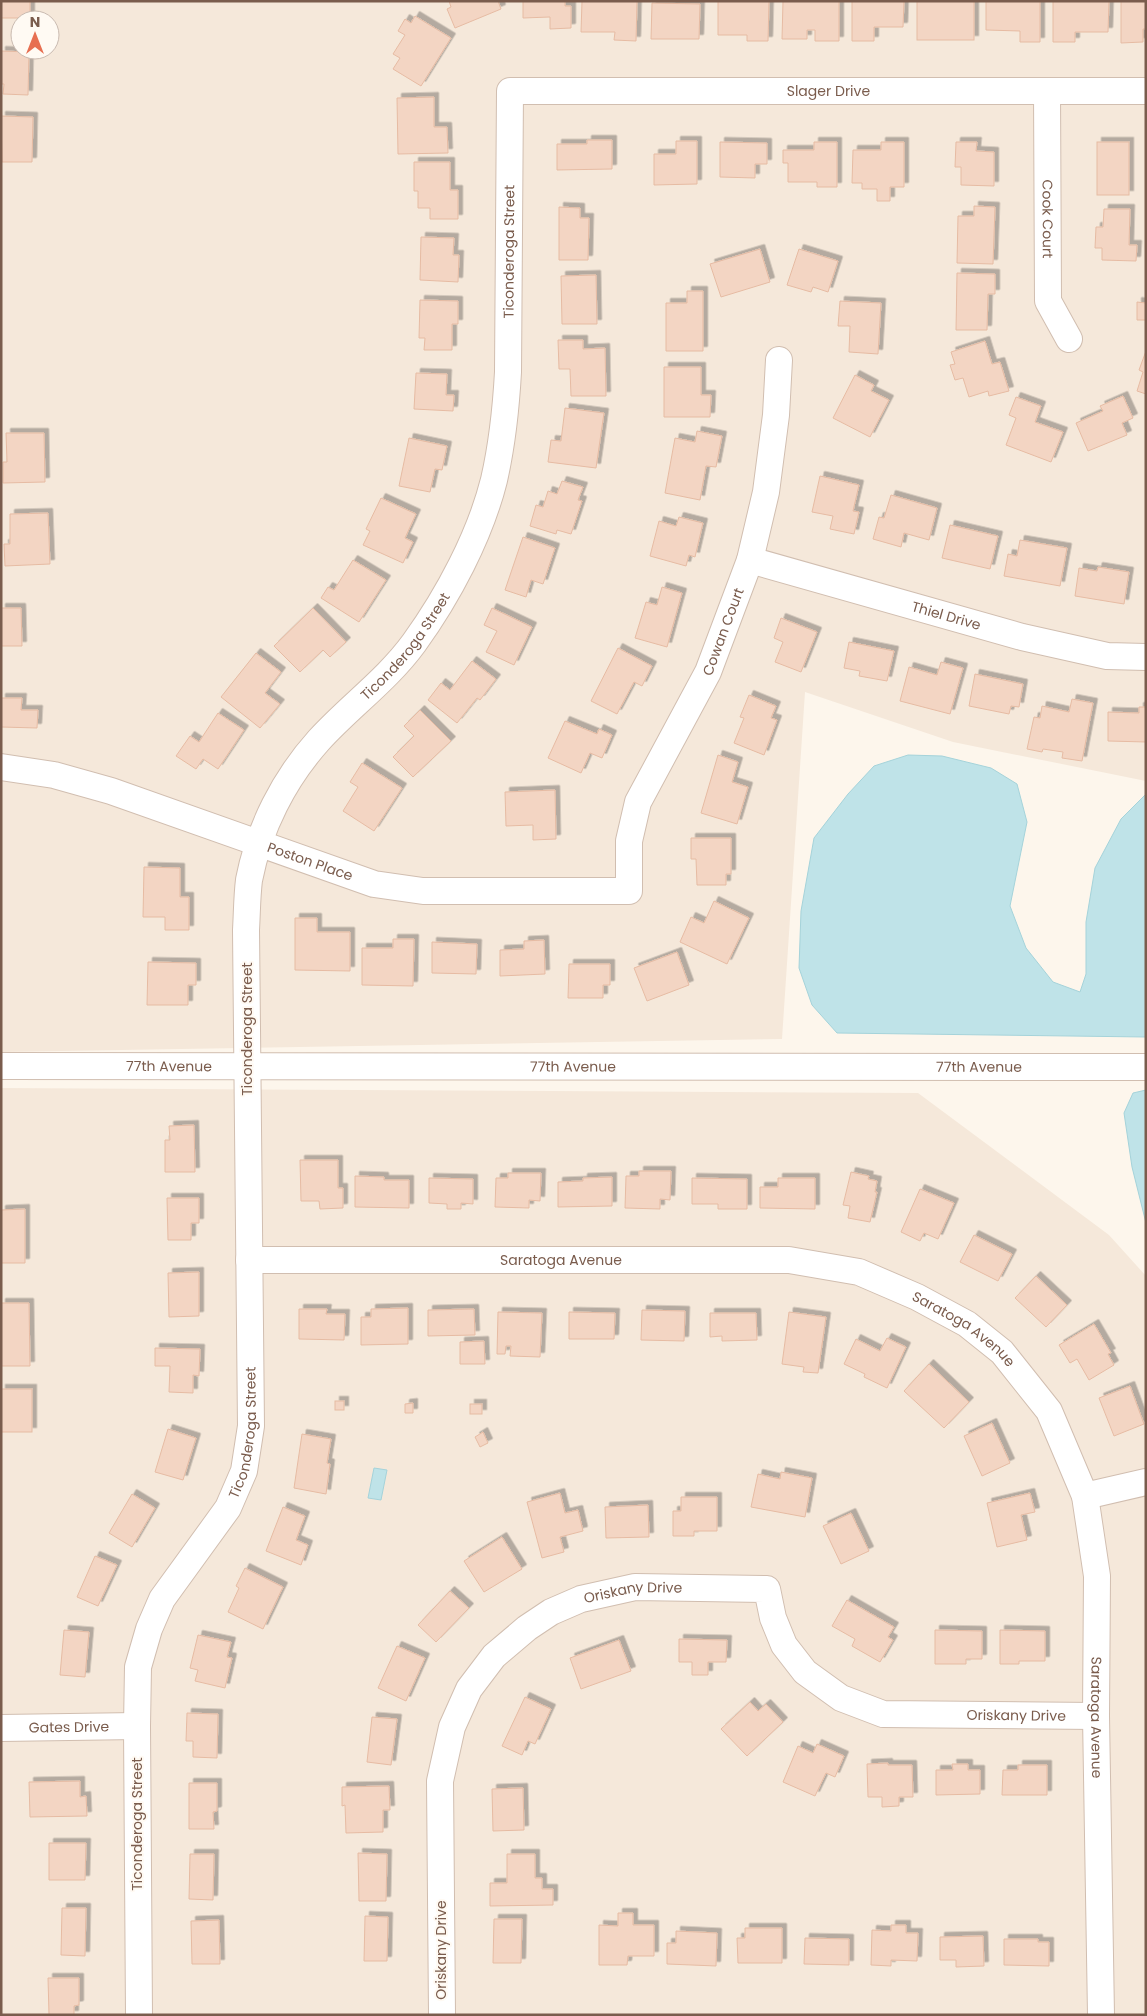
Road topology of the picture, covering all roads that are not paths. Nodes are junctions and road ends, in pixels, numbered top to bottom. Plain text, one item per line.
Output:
1 (510, 91) joint
2 (1047, 91) junction
3 (1146, 91) edge
4 (1069, 339) dead end
5 (779, 360) dead end
6 (750, 560) junction
7 (1146, 657) edge
8 (1, 767) edge
9 (258, 843) junction
10 (628, 891) joint
11 (1, 1066) edge
12 (247, 1067) junction
13 (1146, 1067) edge
14 (249, 1260) junction
15 (1146, 1482) edge
16 (1086, 1496) junction
17 (1096, 1716) junction
18 (137, 1726) junction
19 (1, 1728) edge
20 (139, 2015) edge
21 (442, 2015) edge
22 (1101, 2015) edge

1 - 2 street, Slager Drive
1 - 9 street, Ticonderoga Street
2 - 3 street, Slager Drive
2 - 4 street, Cook Court
5 - 6 street, Cowan Court
6 - 7 street, Thiel Drive
6 - 10 street, Cowan Court
8 - 9 street, Poston Place
9 - 10 street, Poston Place
9 - 12 street, Ticonderoga Street
11 - 12 street, 77th Avenue
12 - 13 street, 77th Avenue
12 - 14 street, Ticonderoga Street
14 - 16 street, Saratoga Avenue
14 - 18 street, Ticonderoga Street
15 - 16 street
16 - 17 street, Saratoga Avenue
17 - 21 street, Oriskany Drive
17 - 22 street, Saratoga Avenue
18 - 19 street, Gates Drive
18 - 20 street, Ticonderoga Street

